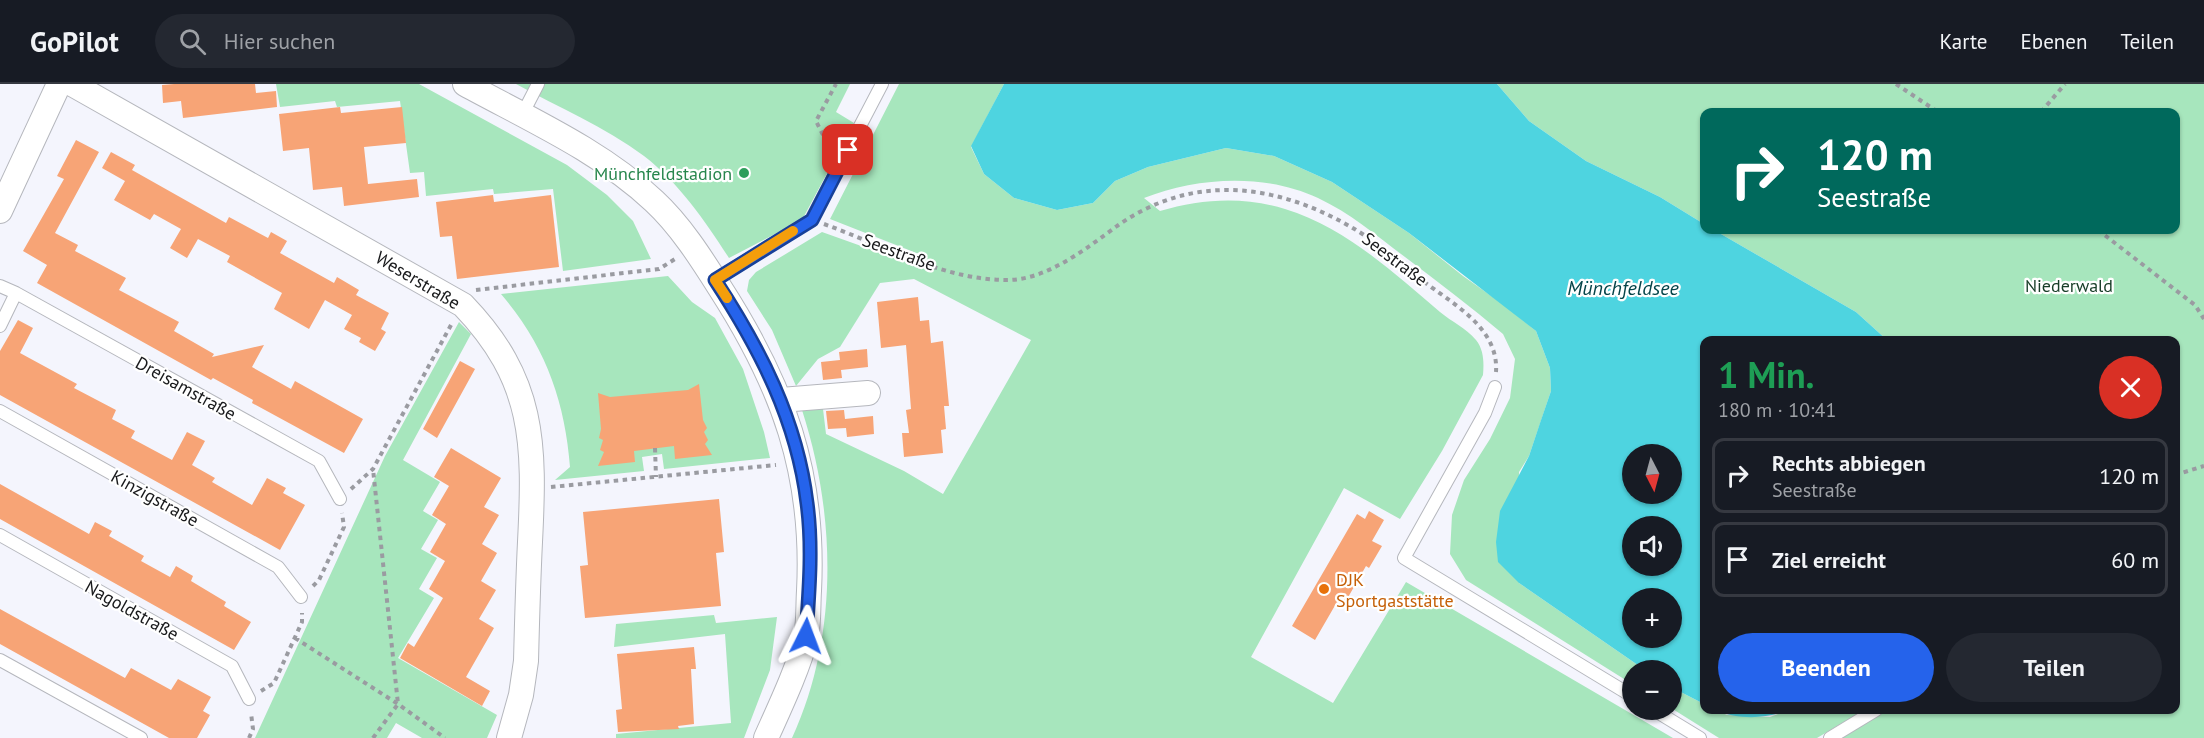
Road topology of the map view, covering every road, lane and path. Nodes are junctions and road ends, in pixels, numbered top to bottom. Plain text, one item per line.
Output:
1 (59, 84) edge
2 (72, 84) edge
3 (465, 84) edge
4 (538, 84) edge
5 (836, 84) edge
6 (882, 84) edge
7 (1896, 84) edge
8 (2065, 84) edge
9 (1932, 108) edge
10 (2044, 108) edge
11 (522, 115) junction
12 (840, 167) junction
13 (0, 211) edge
14 (812, 220) junction
15 (2103, 234) edge
16 (694, 249) junction
17 (715, 280) junction
18 (0, 286) edge
19 (16, 293) junction
20 (463, 305) junction
21 (2204, 319) edge
22 (0, 326) edge
23 (1495, 387) joint
24 (868, 393) dead end
25 (781, 400) junction
26 (0, 411) edge
27 (655, 448) dead end
28 (800, 463) junction
29 (2204, 465) edge
30 (373, 469) junction
31 (2180, 473) edge
32 (656, 477) junction
33 (532, 489) junction
34 (340, 499) junction
35 (0, 535) edge
36 (301, 597) junction
37 (295, 638) junction
38 (0, 660) edge
39 (1622, 690) edge
40 (249, 699) junction
41 (398, 704) junction
42 (1869, 714) edge
43 (1670, 720) edge
44 (141, 738) edge
45 (249, 738) edge
46 (373, 738) edge
47 (445, 738) edge
48 (509, 738) edge
49 (766, 738) edge
50 (1700, 738) edge
51 (1830, 738) edge

1 - 13 street
2 - 20 street, Weserstraße
3 - 11 street
4 - 11 lane
5 - 12 path
6 - 12 lane
7 - 9 path
8 - 10 path
11 - 16 street
12 - 14 lane
14 - 17 lane
14 - 23 path, Seestraße
15 - 21 path
16 - 17 street
16 - 20 path
17 - 25 street
18 - 19 lane, Dreisamstraße
19 - 22 lane
19 - 34 lane, Dreisamstraße
20 - 30 path
20 - 33 street, Weserstraße
23 - 39 lane
24 - 25 street
25 - 28 street
26 - 36 lane, Kinzigstraße
27 - 32 path
28 - 32 path
28 - 49 street
29 - 31 path
30 - 34 path
30 - 41 path
32 - 33 path
33 - 48 street, Weserstraße
34 - 36 path
35 - 40 lane, Nagoldstraße
36 - 37 path
37 - 40 path
37 - 41 path
38 - 44 lane
40 - 45 path
41 - 46 path
41 - 47 path
42 - 51 lane
43 - 50 lane

